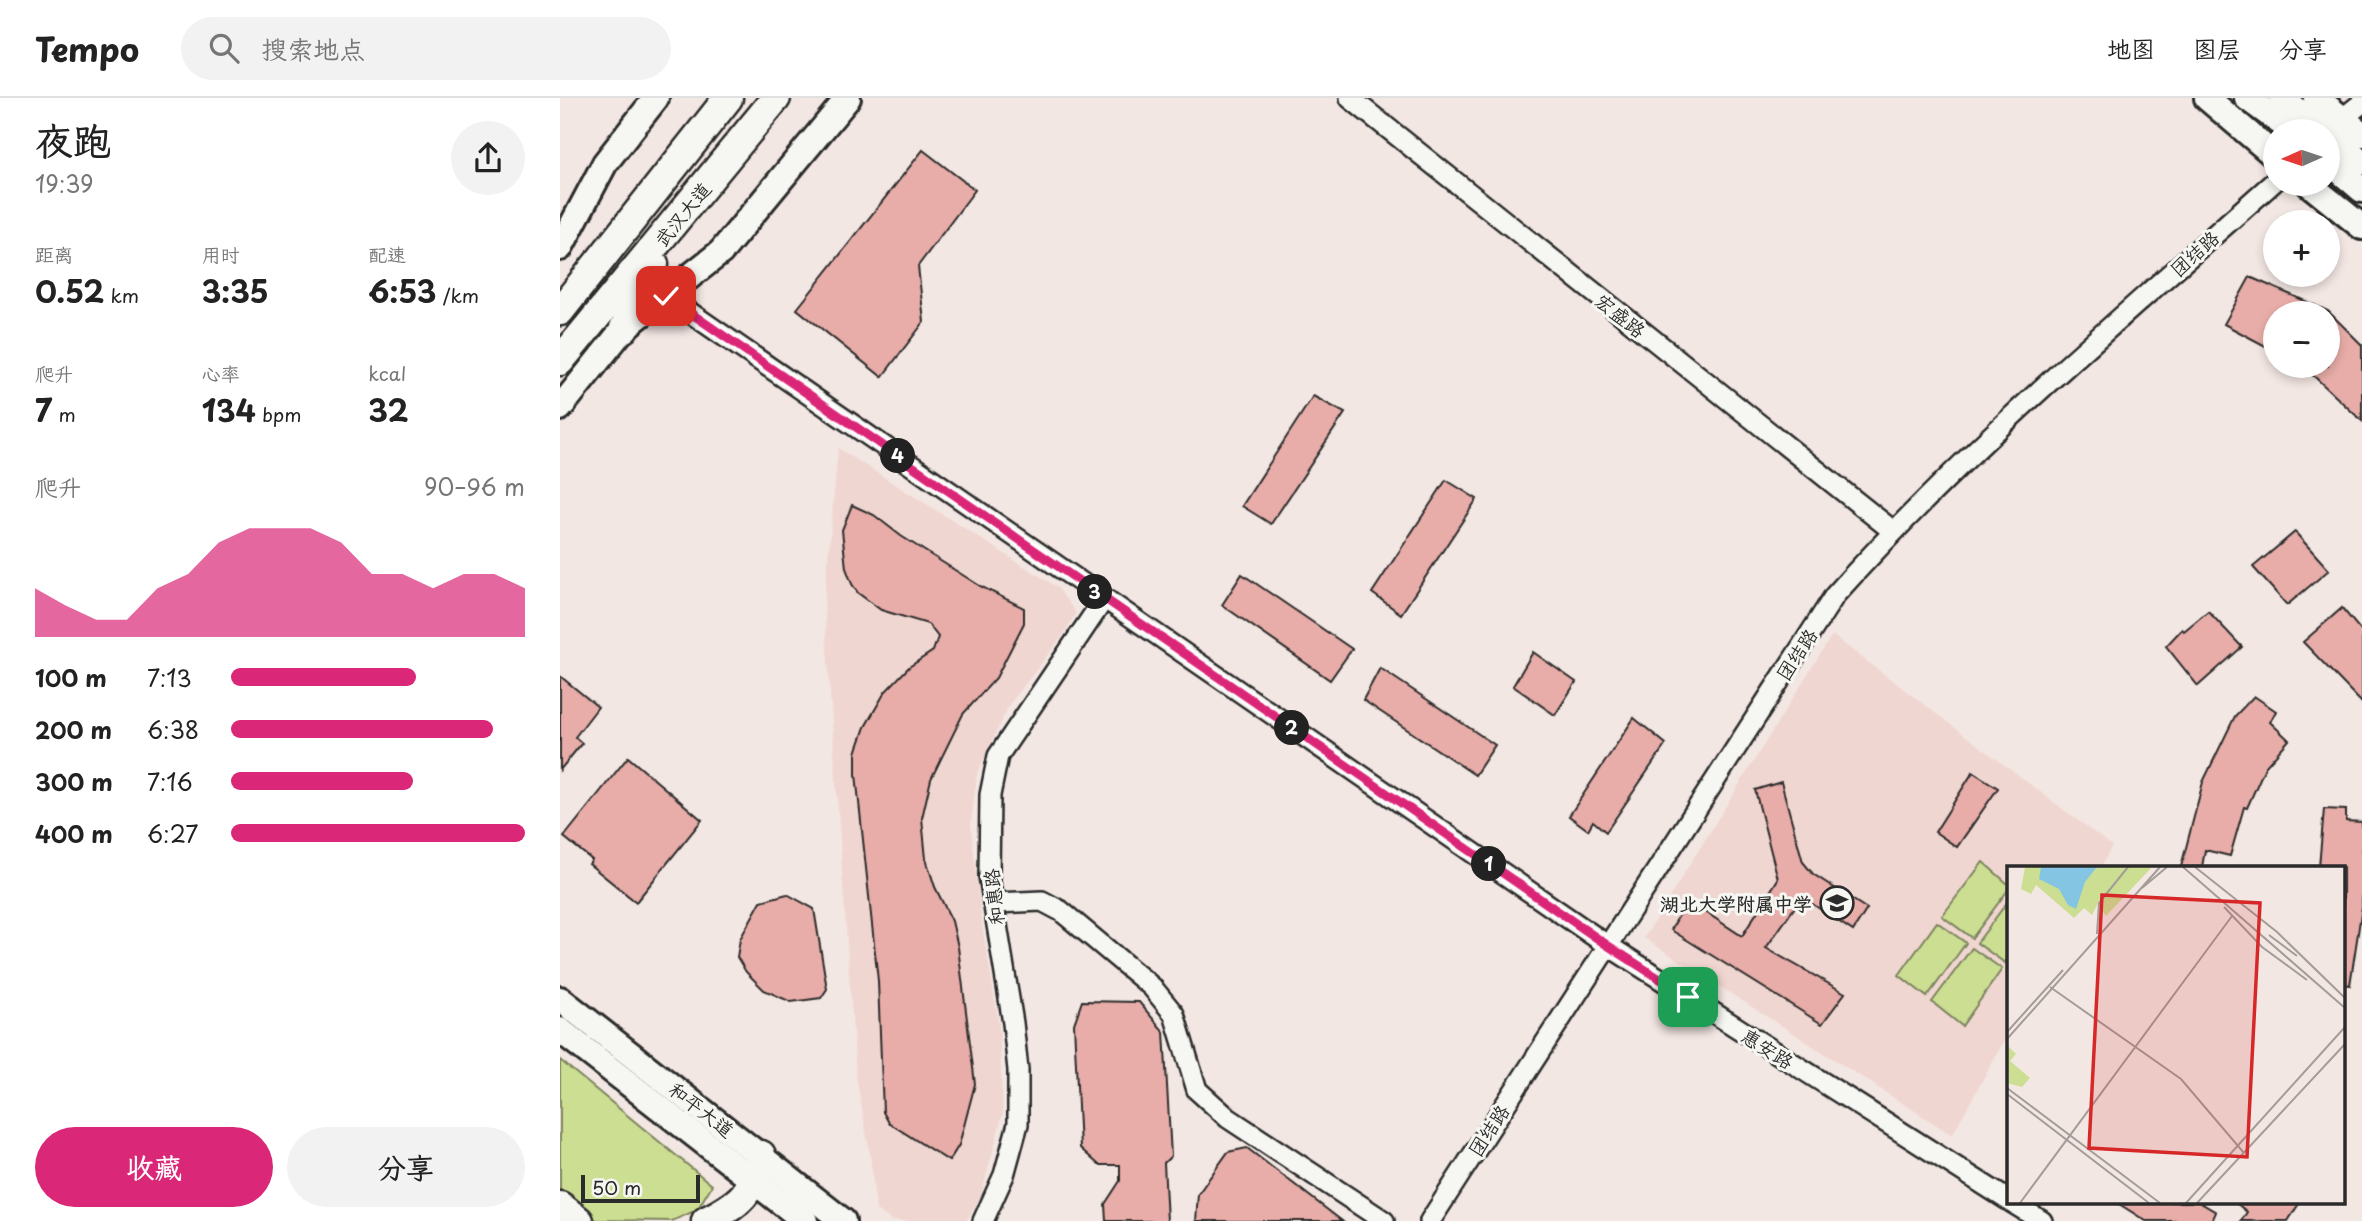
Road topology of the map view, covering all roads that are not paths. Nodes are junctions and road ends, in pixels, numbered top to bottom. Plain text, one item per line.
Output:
1 (656, 98) edge
2 (728, 98) edge
3 (776, 98) edge
4 (848, 98) edge
5 (1350, 98) edge
6 (2207, 98) edge
7 (2247, 98) edge
8 (2282, 98) edge
9 (2316, 98) edge
10 (2362, 103) edge
11 (2276, 119) edge
12 (2316, 119) edge
13 (2326, 119) edge
14 (2340, 120) edge
15 (2340, 130) edge
16 (2362, 134) edge
17 (2340, 139) edge
18 (2263, 146) edge
19 (2362, 162) edge
20 (2340, 171) edge
21 (2362, 190) edge
22 (2263, 192) edge
23 (2322, 196) edge
24 (2324, 196) edge
25 (672, 226) junction
26 (2362, 227) edge
27 (624, 230) junction
28 (563, 234) edge
29 (2362, 242) edge
30 (560, 288) edge
31 (666, 296) junction
32 (560, 311) edge
33 (624, 327) junction
34 (563, 358) edge
35 (560, 408) edge
36 (1893, 531) junction
37 (1104, 598) junction
38 (993, 903) junction
39 (1607, 945) junction
40 (560, 999) edge
41 (560, 1030) edge
42 (758, 1168) junction
43 (2007, 1199) edge
44 (2015, 1204) edge
45 (560, 1206) edge
46 (579, 1221) edge
47 (706, 1221) edge
48 (805, 1221) edge
49 (843, 1221) edge
50 (983, 1221) edge
51 (1384, 1221) edge
52 (1430, 1221) edge
53 (2042, 1221) edge

1 - 28 main road
2 - 27 highway, 武汉大道
3 - 25 highway, 武汉大道
4 - 31 main road
5 - 36 street, 宏盛路
6 - 18 main road
7 - 11 main road
8 - 12 main road
9 - 13 main road
10 - 14 street
15 - 16 main road
17 - 19 main road
20 - 21 main road
22 - 36 street, 团结路
23 - 29 main road
24 - 26 main road
25 - 33 highway
25 - 34 highway, 武汉大道
27 - 30 highway
27 - 32 highway, 武汉大道
31 - 33 main road
31 - 37 street, 惠安路
33 - 35 main road
36 - 39 street, 团结路
37 - 38 street, 和惠路
37 - 39 street, 惠安路
38 - 50 street, 和惠路
38 - 51 street
39 - 43 street, 惠安路
39 - 52 street, 团结路
40 - 42 main road, 和平大道
41 - 42 main road, 和平大道
42 - 47 highway
42 - 48 main road, 和平大道
42 - 49 main road, 和平大道
44 - 53 street, 惠安路
45 - 46 highway

